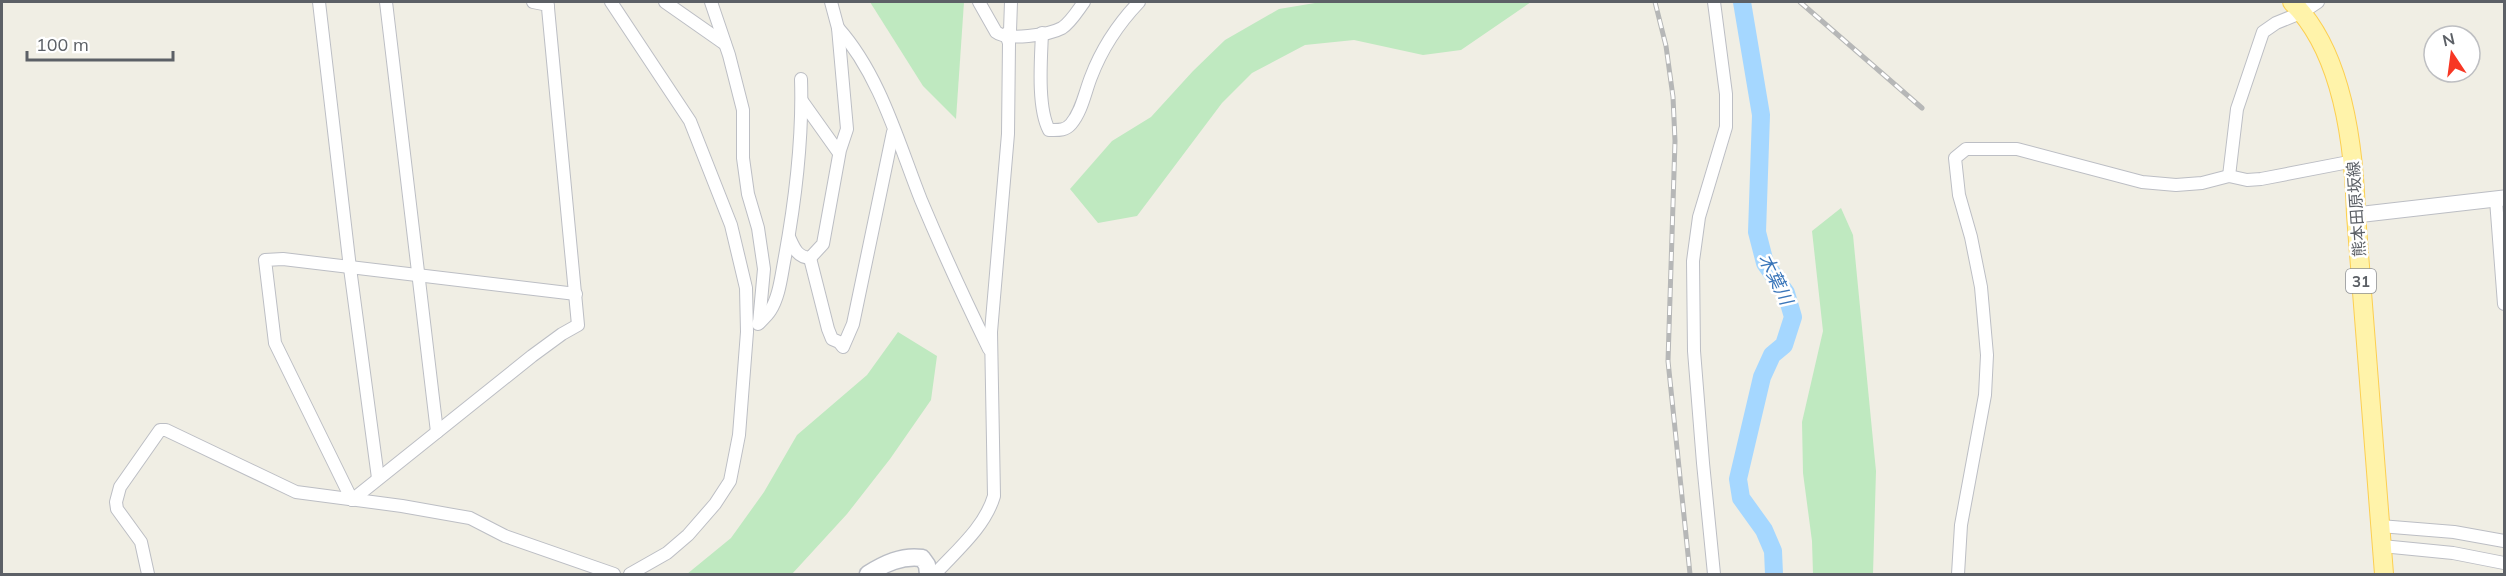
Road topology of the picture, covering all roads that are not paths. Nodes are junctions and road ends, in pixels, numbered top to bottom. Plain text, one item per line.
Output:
1 (319, 2) edge
2 (386, 2) edge
3 (533, 2) edge
4 (611, 2) edge
5 (665, 2) edge
6 (711, 2) edge
7 (831, 2) edge
8 (979, 2) edge
9 (1011, 2) edge
10 (1084, 2) edge
11 (1139, 2) edge
12 (1714, 2) edge
13 (2318, 2) edge
14 (2297, 7) edge
15 (838, 28) junction
16 (1042, 33) junction
17 (1006, 34) junction
18 (725, 44) junction
19 (801, 79) dead end
20 (802, 101) junction
21 (894, 131) junction
22 (840, 153) junction
23 (2354, 161) junction
24 (2229, 176) junction
25 (2500, 199) edge
26 (2356, 214) junction
27 (789, 237) junction
28 (810, 258) junction
29 (350, 268) junction
30 (417, 276) junction
31 (576, 294) junction
32 (2505, 304) edge
33 (759, 323) junction
34 (747, 332) junction
35 (991, 354) junction
36 (437, 432) junction
37 (378, 478) junction
38 (352, 500) junction
39 (2380, 526) junction
40 (2505, 541) edge
41 (2382, 546) junction
42 (2505, 562) edge
43 (148, 574) edge
44 (614, 574) edge
45 (630, 574) edge
46 (868, 574) edge
47 (928, 574) edge
48 (935, 574) edge
49 (1714, 574) edge
50 (1958, 574) edge
51 (2384, 574) edge

1 - 29 street
2 - 30 street
3 - 31 street
4 - 34 street
5 - 18 street
6 - 18 street
7 - 15 street
8 - 17 street
9 - 17 street
10 - 16 street
11 - 16 street
12 - 49 street
13 - 14 street
14 - 23 main road, 熊本田原坂線 / 31
14 - 24 street
15 - 21 street
15 - 22 street
16 - 17 street
17 - 35 street
18 - 33 street
19 - 20 street
20 - 22 street
20 - 27 street
21 - 28 street
21 - 35 street
22 - 28 street
23 - 24 street
23 - 26 main road, 熊本田原坂線 / 31
24 - 50 street
25 - 26 street
25 - 32 street
26 - 39 main road, 熊本田原坂線 / 31
27 - 28 street
27 - 33 street
29 - 30 street
29 - 37 street
29 - 38 street
30 - 31 street
30 - 36 street
31 - 36 street
33 - 34 street
34 - 45 street
35 - 48 street
36 - 37 street
37 - 38 street
38 - 43 street
38 - 44 street
39 - 40 street
39 - 41 main road, 熊本田原坂線 / 31
41 - 42 street
41 - 51 main road, 熊本田原坂線 / 31
46 - 47 main road

